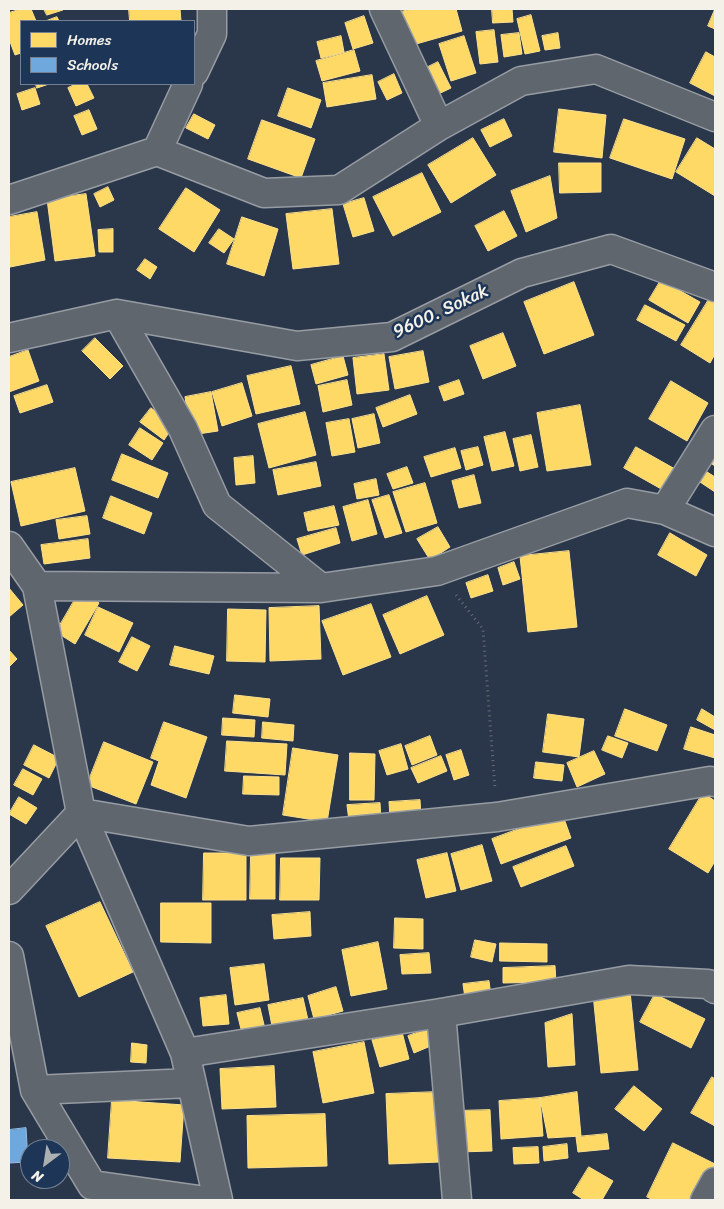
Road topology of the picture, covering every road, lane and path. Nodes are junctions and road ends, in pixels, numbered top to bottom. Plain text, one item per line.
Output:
1 (212, 9) edge
2 (384, 9) edge
3 (195, 70) edge
4 (188, 85) edge
5 (715, 117) edge
6 (438, 126) junction
7 (157, 151) junction
8 (9, 200) edge
9 (715, 287) edge
10 (117, 314) junction
11 (9, 338) edge
12 (715, 430) edge
13 (665, 510) junction
14 (715, 532) edge
15 (9, 546) edge
16 (437, 571) junction
17 (37, 586) junction
18 (321, 588) junction
19 (715, 782) edge
20 (81, 813) junction
21 (497, 818) junction
22 (9, 890) edge
23 (9, 956) edge
24 (715, 988) edge
25 (440, 1013) junction
26 (184, 1053) junction
27 (191, 1083) junction
28 (35, 1090) junction
29 (715, 1182) edge
30 (199, 1200) edge
31 (218, 1200) edge
32 (457, 1200) edge
33 (705, 1200) edge

1 - 3 street
2 - 6 street
4 - 7 street
5 - 6 street
6 - 7 street
7 - 8 street
9 - 10 street, 9600. Sokak
10 - 11 street, 9600. Sokak
10 - 18 street
12 - 13 street
13 - 14 street
13 - 16 street
15 - 17 street
16 - 18 street
16 - 21 path
17 - 18 street
17 - 20 street
19 - 21 street
20 - 21 street
20 - 22 street
20 - 26 street
23 - 28 street
24 - 25 street
25 - 26 street
25 - 32 street
26 - 27 street
27 - 28 street
27 - 31 street
28 - 30 street
29 - 33 street

